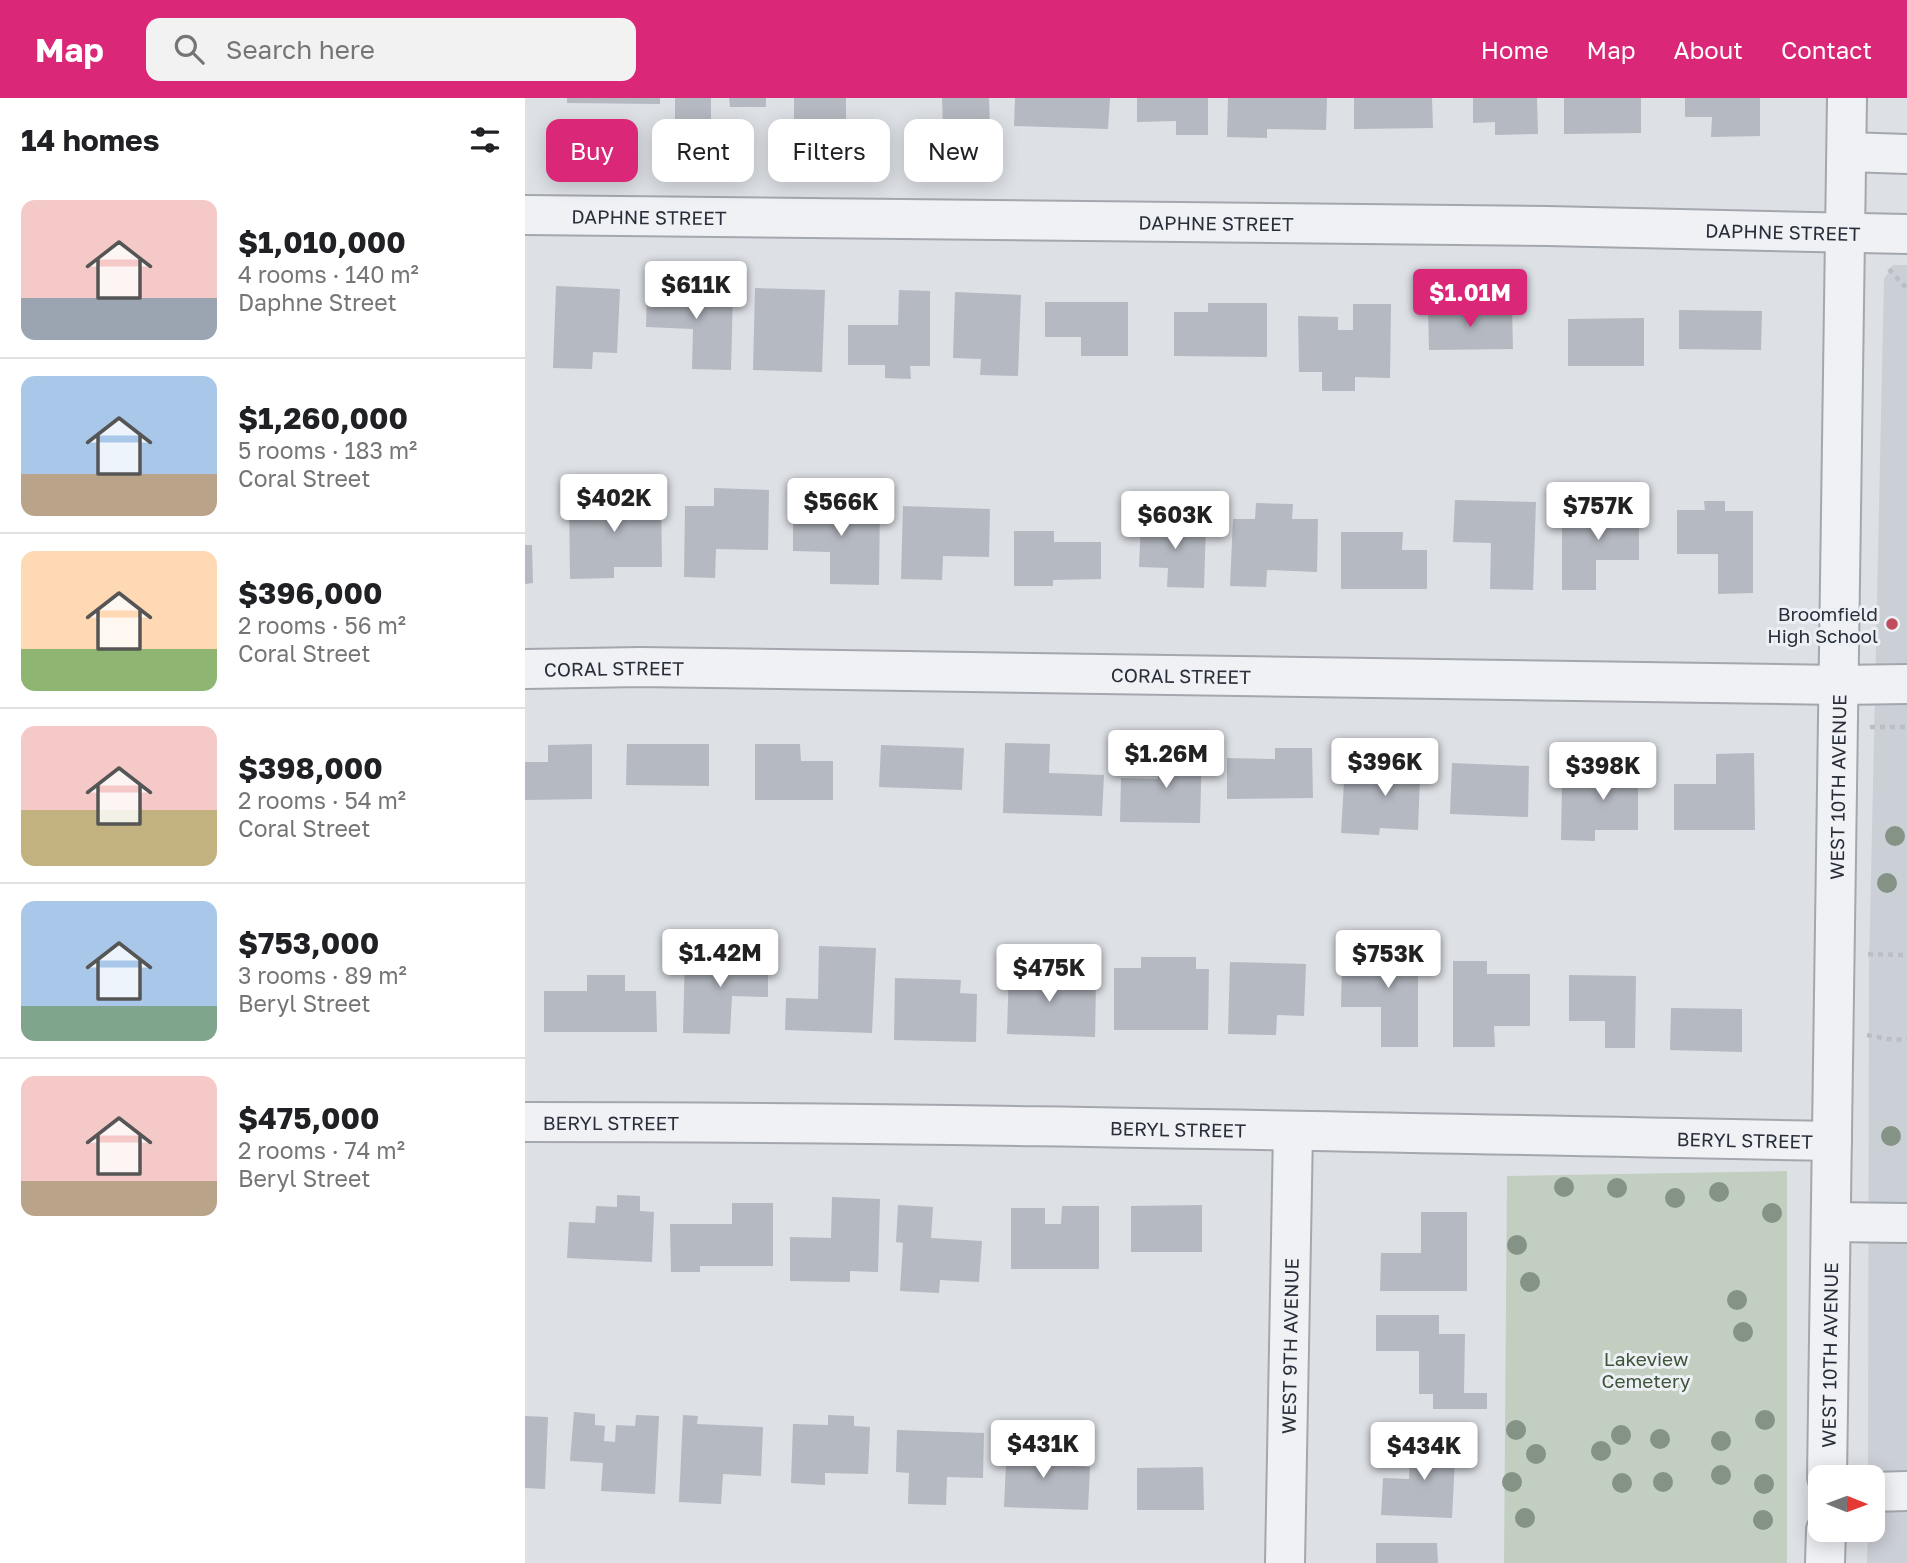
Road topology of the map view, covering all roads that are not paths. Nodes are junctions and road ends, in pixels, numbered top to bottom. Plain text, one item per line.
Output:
1 (1847, 98) edge
2 (1847, 152) junction
3 (1907, 154) edge
4 (525, 215) edge
5 (1846, 232) junction
6 (1895, 249) edge
7 (525, 669) edge
8 (1907, 684) edge
9 (1839, 685) junction
10 (525, 1122) edge
11 (1293, 1131) junction
12 (1832, 1141) junction
13 (1831, 1222) junction
14 (1907, 1223) edge
15 (1827, 1465) edge
16 (1885, 1492) edge
17 (1907, 1492) edge
18 (1826, 1542) edge
19 (1285, 1563) edge
20 (1825, 1563) edge

1 - 2 street, WEST 10TH AVENUE
2 - 3 street
2 - 5 street, WEST 10TH AVENUE
4 - 5 street, DAPHNE STREET
5 - 6 street, DAPHNE STREET
5 - 9 street, WEST 10TH AVENUE
7 - 9 street, CORAL STREET
8 - 9 street, CORAL STREET
9 - 12 street, WEST 10TH AVENUE
10 - 11 street, BERYL STREET
11 - 12 street, BERYL STREET
11 - 19 street, WEST 9TH AVENUE
12 - 13 street, WEST 10TH AVENUE
13 - 14 street
13 - 15 street, WEST 10TH AVENUE
16 - 17 street
18 - 20 street

